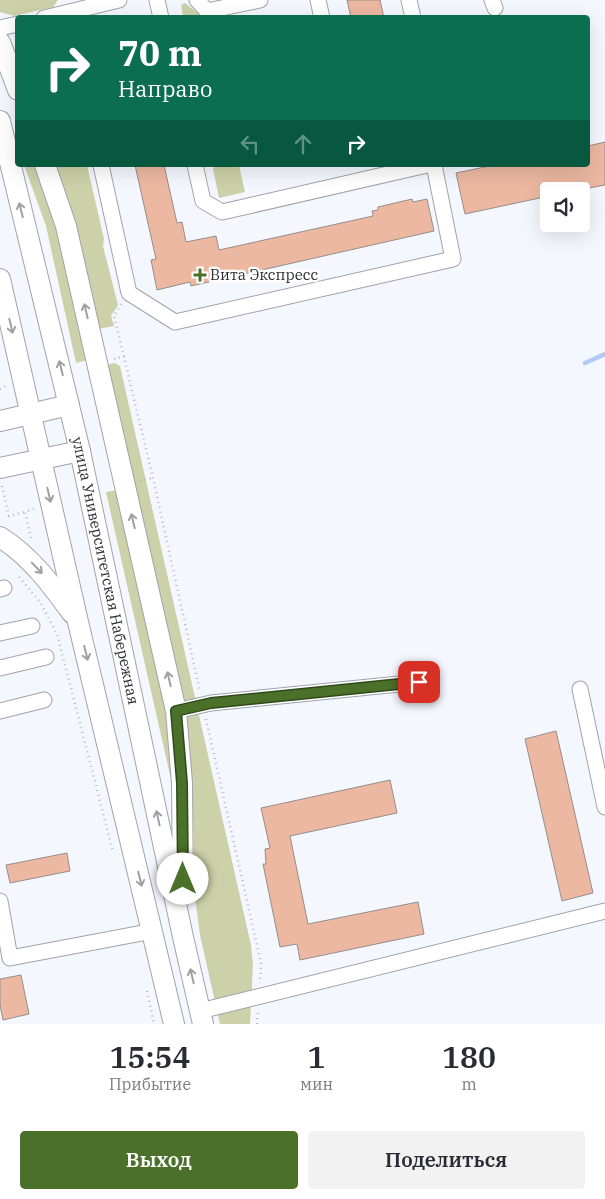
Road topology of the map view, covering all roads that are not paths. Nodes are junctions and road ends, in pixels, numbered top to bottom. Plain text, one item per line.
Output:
1 (119, 0) edge
2 (157, 0) edge
3 (196, 0) edge
4 (260, 0) edge
5 (318, 0) edge
6 (409, 0) edge
7 (67, 10) edge
8 (208, 14) edge
9 (53, 15) edge
10 (160, 15) edge
11 (319, 15) edge
12 (412, 15) edge
13 (15, 25) edge
14 (0, 28) edge
15 (0, 42) edge
16 (15, 82) edge
17 (0, 122) edge
18 (46, 167) edge
19 (101, 167) edge
20 (195, 167) edge
21 (418, 167) edge
22 (434, 167) edge
23 (0, 279) edge
24 (69, 404) junction
25 (30, 413) junction
26 (0, 421) edge
27 (80, 451) junction
28 (41, 459) junction
29 (1, 476) edge
30 (0, 537) edge
31 (78, 622) junction
32 (32, 626) dead end
33 (0, 633) edge
34 (46, 657) dead end
35 (0, 668) edge
36 (419, 682) dead end
37 (580, 688) dead end
38 (44, 700) dead end
39 (0, 711) edge
40 (176, 711) junction
41 (605, 807) edge
42 (0, 901) edge
43 (605, 911) edge
44 (153, 931) junction
45 (183, 937) junction
46 (202, 1018) edge
47 (174, 1024) edge

1 - 7 lane
2 - 10 lane
3 - 8 lane
4 - 8 lane
5 - 11 lane
6 - 12 lane
7 - 9 lane
13 - 14 lane
15 - 16 main road
24 -> 17 main road, улица Университетская Набережная
40 -> 18 main road
19 - 22 lane
20 - 21 lane
23 -> 25 main road
24 - 25 main road
24 - 27 main road, улица Университетская Набережная
25 - 26 main road
25 - 28 main road
27 - 28 main road
45 -> 27 main road, улица Университетская Набережная
28 - 29 main road
28 -> 31 main road
30 -> 31 main road
31 -> 44 main road
32 - 33 lane
34 - 35 lane
36 - 40 lane
37 - 41 lane
38 - 39 lane
40 - 45 main road
42 - 44 lane
43 - 46 lane
44 - 47 main road
46 -> 45 main road, улица Университетская Набережная

